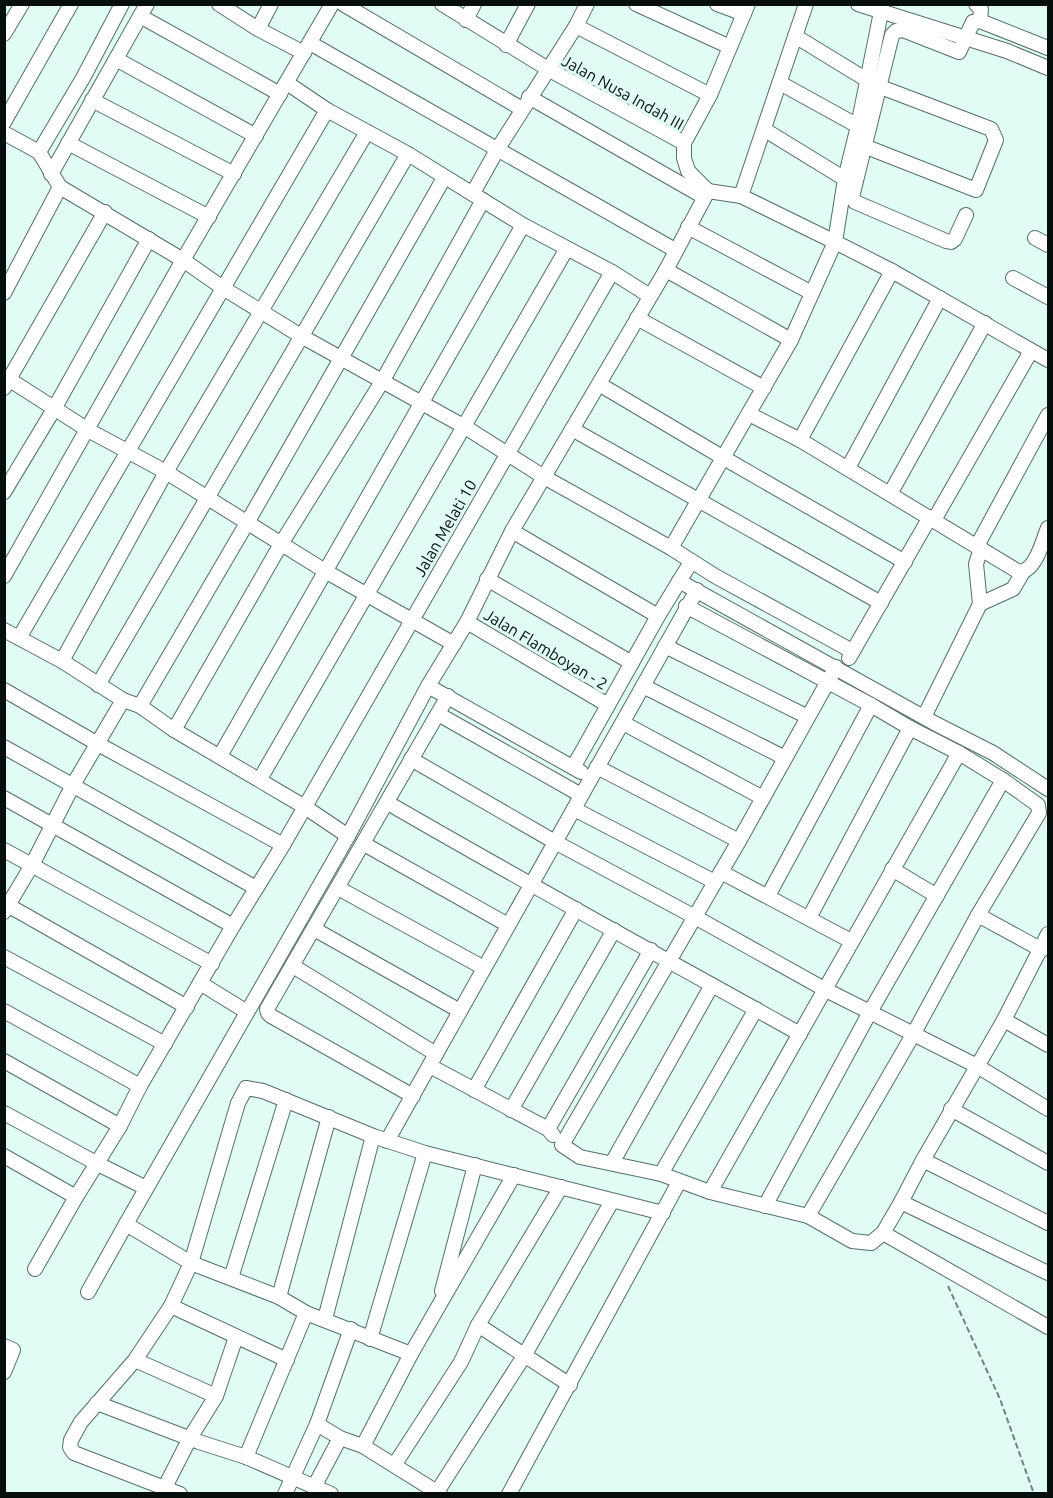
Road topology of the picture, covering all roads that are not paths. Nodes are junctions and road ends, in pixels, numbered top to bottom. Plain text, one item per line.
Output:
1 (22, 4) edge
2 (71, 4) edge
3 (122, 4) edge
4 (219, 4) edge
5 (272, 4) edge
6 (332, 4) edge
7 (343, 4) edge
8 (442, 4) edge
9 (474, 4) edge
10 (528, 4) edge
11 (587, 4) edge
12 (636, 4) edge
13 (717, 4) edge
14 (806, 4) edge
15 (858, 4) edge
16 (975, 4) edge
17 (145, 8) edge
18 (746, 9) edge
19 (881, 12) junction
20 (466, 20) junction
21 (980, 21) junction
22 (576, 26) junction
23 (258, 29) junction
24 (4, 34) edge
25 (795, 36) junction
26 (966, 39) junction
27 (506, 45) junction
28 (730, 47) junction
29 (307, 48) junction
30 (1048, 48) edge
31 (116, 59) junction
32 (1048, 68) edge
33 (548, 69) junction
34 (780, 83) junction
35 (873, 83) junction
36 (284, 88) junction
37 (710, 95) junction
38 (92, 100) junction
39 (526, 103) junction
40 (327, 110) junction
41 (4, 122) edge
42 (858, 126) junction
43 (765, 130) junction
44 (367, 132) junction
45 (4, 133) edge
46 (256, 136) junction
47 (68, 143) junction
48 (684, 143) junction
49 (864, 146) junction
50 (497, 150) junction
51 (39, 152) junction
52 (408, 154) junction
53 (51, 174) junction
54 (234, 174) junction
55 (444, 178) junction
56 (845, 179) junction
57 (60, 187) junction
58 (706, 194) junction
59 (478, 196) junction
60 (741, 196) junction
61 (105, 212) junction
62 (966, 214) dead end
63 (209, 218) junction
64 (523, 225) junction
65 (688, 228) junction
66 (1035, 238) dead end
67 (149, 239) junction
68 (835, 242) junction
69 (1048, 245) edge
70 (566, 250) junction
71 (675, 250) junction
72 (183, 260) junction
73 (666, 270) junction
74 (892, 271) junction
75 (612, 272) junction
76 (1013, 278) dead end
77 (223, 288) junction
78 (4, 293) edge
79 (812, 293) junction
80 (650, 296) junction
81 (1048, 297) edge
82 (940, 298) junction
83 (262, 311) junction
84 (637, 318) junction
85 (985, 323) junction
86 (301, 336) junction
87 (791, 340) junction
88 (1031, 351) junction
89 (342, 357) junction
90 (1048, 360) edge
91 (383, 380) junction
92 (7, 384) edge
93 (599, 384) junction
94 (764, 388) junction
95 (421, 403) junction
96 (54, 409) junction
97 (749, 414) junction
98 (1048, 415) edge
99 (465, 427) junction
100 (572, 429) junction
101 (88, 430) junction
102 (800, 440) junction
103 (128, 450) junction
104 (508, 453) junction
105 (722, 457) junction
106 (848, 468) junction
107 (166, 472) junction
108 (544, 477) junction
109 (4, 492) edge
110 (890, 494) junction
111 (208, 500) junction
112 (699, 501) junction
113 (932, 519) junction
114 (247, 523) junction
115 (1048, 528) edge
116 (512, 531) junction
117 (281, 544) junction
118 (979, 547) junction
119 (671, 548) junction
120 (691, 562) junction
121 (905, 562) junction
122 (325, 571) junction
123 (1023, 572) junction
124 (4, 576) edge
125 (487, 579) junction
126 (679, 580) junction
127 (731, 585) junction
128 (697, 590) junction
129 (368, 594) junction
130 (721, 603) junction
131 (881, 603) junction
132 (980, 604) junction
133 (686, 606) junction
134 (658, 616) junction
135 (411, 621) junction
136 (467, 622) junction
137 (4, 630) edge
138 (19, 639) junction
139 (454, 645) junction
140 (665, 646) junction
141 (852, 651) junction
142 (62, 661) junction
143 (632, 663) junction
144 (839, 668) junction
145 (828, 682) junction
146 (98, 685) junction
147 (428, 686) junction
148 (643, 686) junction
149 (4, 690) edge
150 (448, 696) junction
151 (123, 700) junction
152 (608, 705) junction
153 (871, 705) junction
154 (140, 706) junction
155 (438, 714) junction
156 (808, 717) junction
157 (930, 720) junction
158 (622, 723) junction
159 (910, 728) junction
160 (174, 730) junction
161 (930, 739) junction
162 (98, 744) junction
163 (4, 747) edge
164 (959, 753) junction
165 (220, 756) junction
166 (785, 758) junction
167 (411, 759) junction
168 (574, 766) junction
169 (593, 773) junction
170 (260, 779) junction
171 (1003, 780) junction
172 (73, 785) junction
173 (1048, 789) edge
174 (581, 795) junction
175 (4, 798) edge
176 (763, 798) junction
177 (388, 803) junction
178 (305, 807) junction
179 (574, 809) junction
180 (53, 825) junction
181 (348, 836) junction
182 (740, 841) junction
183 (555, 842) junction
184 (364, 844) junction
185 (283, 845) junction
186 (4, 850) edge
187 (32, 865) junction
188 (892, 869) junction
189 (718, 877) junction
190 (530, 886) junction
191 (256, 888) junction
192 (338, 888) junction
193 (768, 896) junction
194 (937, 896) junction
195 (6, 907) edge
196 (576, 909) junction
197 (978, 915) junction
198 (695, 916) junction
199 (809, 918) junction
200 (508, 925) junction
201 (233, 926) junction
202 (314, 929) junction
203 (614, 930) junction
204 (1048, 934) edge
205 (851, 941) junction
206 (1041, 950) junction
207 (651, 951) junction
208 (4, 957) edge
209 (670, 960) junction
210 (212, 964) junction
211 (293, 966) junction
212 (484, 968) junction
213 (200, 983) junction
214 (712, 985) junction
215 (826, 990) junction
216 (187, 1007) junction
217 (756, 1009) junction
218 (4, 1011) edge
219 (460, 1011) junction
220 (247, 1012) junction
221 (870, 1012) junction
222 (1004, 1020) junction
223 (914, 1033) junction
224 (800, 1034) junction
225 (165, 1044) junction
226 (1048, 1045) edge
227 (433, 1060) junction
228 (4, 1061) edge
229 (977, 1066) junction
230 (140, 1086) junction
231 (474, 1090) junction
232 (413, 1096) junction
233 (286, 1100) junction
234 (951, 1109) junction
235 (1048, 1109) edge
236 (511, 1110) junction
237 (4, 1113) edge
238 (330, 1117) junction
239 (120, 1126) junction
240 (548, 1130) junction
241 (373, 1136) junction
242 (387, 1141) junction
243 (562, 1145) junction
244 (425, 1153) junction
245 (4, 1156) edge
246 (922, 1160) junction
247 (96, 1163) junction
248 (612, 1163) junction
249 (1048, 1163) edge
250 (475, 1165) junction
251 (661, 1174) junction
252 (514, 1175) junction
253 (679, 1182) junction
254 (561, 1187) junction
255 (146, 1188) junction
256 (710, 1192) junction
257 (76, 1197) junction
258 (612, 1201) junction
259 (901, 1202) junction
260 (765, 1206) junction
261 (663, 1213) junction
262 (808, 1216) junction
263 (1048, 1223) edge
264 (126, 1224) junction
265 (883, 1233) junction
266 (191, 1263) junction
267 (35, 1269) dead end
268 (1048, 1273) edge
269 (231, 1278) junction
270 (88, 1292) dead end
271 (279, 1297) junction
272 (171, 1306) junction
273 (437, 1310) junction
274 (306, 1313) junction
275 (325, 1319) junction
276 (478, 1325) junction
277 (1048, 1327) edge
278 (351, 1329) junction
279 (236, 1337) junction
280 (370, 1339) junction
281 (4, 1346) edge
282 (411, 1354) junction
283 (524, 1356) junction
284 (135, 1360) junction
285 (287, 1360) junction
286 (4, 1372) edge
287 (570, 1386) junction
288 (216, 1396) junction
289 (98, 1403) junction
290 (317, 1424) junction
291 (190, 1438) junction
292 (340, 1438) junction
293 (363, 1446) junction
294 (246, 1457) junction
295 (396, 1464) junction
296 (292, 1478) junction
297 (165, 1486) junction
298 (314, 1487) junction
299 (439, 1493) edge
300 (180, 1494) edge
301 (285, 1494) edge
302 (331, 1494) edge
303 (509, 1494) edge

1 - 24 street
2 - 41 street
3 - 51 street
4 - 23 street
5 - 23 street
6 - 29 street
7 - 39 street
8 - 20 street, Jalan Nusa Indah III
9 - 20 street
10 - 27 street
11 - 22 street
12 - 28 street
13 - 18 street
14 - 25 street
15 - 19 street
16 - 21 street
17 - 31 street
17 - 36 street
18 - 28 street
19 - 26 street
19 - 35 street
20 - 27 street, Jalan Nusa Indah III
21 - 26 street
21 - 30 street
22 - 33 street
22 - 37 street
23 - 29 street
25 - 34 street
25 - 35 street
26 - 32 street
26 - 35 street
27 - 33 street, Jalan Nusa Indah III
28 - 37 street
29 - 36 street
29 - 50 street
31 - 38 street
31 - 46 street
33 - 39 street
33 - 48 street, Jalan Nusa Indah III
34 - 42 street
34 - 43 street
35 - 42 street
35 - 49 street
35 - 49 street
36 - 40 street
36 - 46 street
37 - 48 street
38 - 47 street
38 - 54 street
39 - 50 street
39 - 58 street
40 - 44 street
40 - 77 street
42 - 56 street
43 - 56 street
43 - 60 street
44 - 52 street
44 - 83 street
45 - 51 street
46 - 54 street
47 - 53 street
47 - 63 street
48 - 58 street
49 - 62 street
50 - 59 street
50 - 71 street
51 - 53 street
52 - 55 street
52 - 86 street
53 - 57 street
54 - 63 street
55 - 59 street
55 - 89 street
56 - 68 street
57 - 61 street
57 - 78 street
58 - 60 street
58 - 65 street
59 - 64 street
59 - 91 street
60 - 68 street
61 - 67 street
61 - 92 street
63 - 72 street
64 - 70 street
64 - 95 street
65 - 71 street
65 - 79 street
66 - 69 street
67 - 72 street
67 - 96 street
68 - 74 street
68 - 79 street
70 - 75 street
70 - 99 street
71 - 73 street
72 - 77 street
72 - 101 street
73 - 80 street
73 - 87 street
74 - 82 street
74 - 102 street
75 - 80 street
75 - 104 street, Jalan Melati 10
76 - 81 street
77 - 83 street
77 - 103 street
79 - 87 street
80 - 84 street
82 - 85 street
82 - 106 street
83 - 86 street
83 - 107 street
84 - 93 street
84 - 94 street
85 - 88 street
85 - 110 street
86 - 89 street
86 - 111 street
87 - 94 street
88 - 90 street
88 - 113 street
89 - 91 street
89 - 114 street
91 - 95 street
91 - 117 street
92 - 96 street
93 - 100 street
93 - 105 street
94 - 97 street
95 - 99 street
95 - 122 street
96 - 101 street
96 - 109 street
97 - 102 street
97 - 105 street
98 - 118 street
99 - 104 street
99 - 129 street
100 - 108 street
100 - 112 street
101 - 103 street
101 - 124 street
102 - 106 street
103 - 107 street
103 - 138 street
104 - 108 street
104 - 135 street, Jalan Melati 10
105 - 112 street
105 - 121 street
106 - 110 street
107 - 111 street
107 - 142 street
108 - 116 street
108 - 119 street
110 - 113 street
111 - 114 street
111 - 146 street
112 - 119 street
112 - 131 street
113 - 118 street
113 - 121 street
114 - 117 street
114 - 154 street
115 - 123 street
116 - 125 street
116 - 134 street
117 - 122 street
117 - 160 street
118 - 123 street
118 - 132 street
119 - 120 street
120 - 126 street
120 - 127 street
121 - 131 street
122 - 129 street
122 - 165 street
123 - 132 street
125 - 136 street
125 - 143 street
126 - 128 street
126 - 134 street
127 - 130 street
127 - 141 street
128 - 130 street
128 - 133 street
129 - 135 street
129 - 170 street
130 - 144 street
131 - 141 street
132 - 157 street
133 - 140 street
133 - 145 street
134 - 143 street
135 - 139 street
135 - 178 street, Jalan Melati 10
136 - 139 street
136 - 152 street, Jalan Flamboyan - 2
137 - 138 street
138 - 142 street
139 - 147 street
140 - 148 street
140 - 156 street
141 - 144 street
142 - 146 street
143 - 152 street
144 - 145 street
144 - 157 street
145 - 153 street
145 - 156 street
146 - 151 street
147 - 150 street
147 - 181 street
148 - 158 street
148 - 166 street
149 - 162 street
150 - 155 street
150 - 168 street
151 - 154 street
151 - 162 street
152 - 168 street
153 - 159 street
153 - 193 street
154 - 160 street
155 - 167 street
155 - 174 street
156 - 166 street
157 - 161 street
157 - 173 street
158 - 169 street
158 - 176 street
159 - 161 street
159 - 199 street
160 - 165 street
161 - 164 street
162 - 172 street
162 - 185 street
163 - 172 street
164 - 171 street
164 - 188 street
165 - 170 street
166 - 176 street
167 - 177 street
167 - 183 street
168 - 169 street
169 - 174 street
169 - 182 street
170 - 178 street
171 - 194 street
171 - 197 street
172 - 180 street
172 - 191 street
174 - 179 street
175 - 180 street
176 - 182 street
177 - 184 street
177 - 190 street
178 - 181 street
178 - 185 street, Jalan Melati 10
179 - 183 street
179 - 189 street
180 - 187 street
180 - 201 street
181 - 220 street
182 - 189 street
183 - 190 street
183 - 198 street
184 - 192 street
184 - 200 street
185 - 191 street, Jalan Melati 10
186 - 187 street
187 - 195 street
187 - 210 street
188 - 194 street
188 - 205 street
189 - 193 street
189 - 198 street
190 - 196 street
190 - 200 street
191 - 201 street, Jalan Melati 10
192 - 202 street
192 - 212 street
193 - 199 street
194 - 221 street
195 - 216 street
196 - 203 street
196 - 231 street
197 - 206 street
197 - 223 street
198 - 209 street
198 - 215 street
199 - 205 street
200 - 212 street
201 - 210 street, Jalan Melati 10
202 - 211 street
202 - 219 street
203 - 207 street
203 - 236 street
204 - 206 street
205 - 215 street
206 - 222 street
207 - 209 street
207 - 240 street
208 - 225 street
209 - 214 street
209 - 243 street
210 - 213 street, Jalan Melati 10
211 - 227 street
211 - 232 street
212 - 219 street
213 - 216 street, Jalan Melati 10
213 - 220 street
214 - 217 street
214 - 248 street
215 - 221 street
215 - 224 street
216 - 225 street, Jalan Melati 10
217 - 224 street
217 - 251 street
218 - 230 street
219 - 227 street
220 - 255 street
221 - 223 street
221 - 260 street
222 - 226 street
222 - 229 street
223 - 229 street
223 - 262 street
224 - 256 street
225 - 230 street, Jalan Melati 10
227 - 231 street
227 - 232 street
228 - 239 street
229 - 234 street
229 - 235 street
230 - 239 street, Jalan Melati 10
231 - 236 street
232 - 242 street
233 - 238 street
233 - 266 street
233 - 269 street
234 - 246 street
234 - 249 street
236 - 240 street
237 - 247 street
238 - 241 street
238 - 271 street
239 - 247 street, Jalan Melati 10
240 - 243 street
241 - 242 street
241 - 275 street
242 - 244 street
243 - 248 street
244 - 250 street
244 - 280 street
245 - 257 street
246 - 259 street
246 - 263 street
247 - 255 street
247 - 257 street, Jalan Melati 10
248 - 251 street
250 - 252 street
250 - 273 street
251 - 253 street
252 - 254 street
252 - 273 street
253 - 256 street
253 - 261 street
254 - 258 street
254 - 276 street
255 - 264 street
256 - 260 street
257 - 267 street, Jalan Melati 10
258 - 261 street
258 - 283 street
259 - 265 street
259 - 268 street
260 - 262 street
261 - 287 street
262 - 265 street
264 - 266 street
264 - 270 street
265 - 277 street
266 - 269 street
266 - 272 street
269 - 271 street
271 - 274 street
272 - 279 street
272 - 284 street
273 - 282 street
274 - 275 street
274 - 285 street
275 - 278 street
276 - 283 street
276 - 295 street
278 - 280 street
278 - 290 street
279 - 285 street
279 - 288 street
280 - 282 street
281 - 286 street
282 - 293 street
283 - 287 street
283 - 299 street
284 - 288 street
284 - 289 street
285 - 294 street
287 - 303 street
288 - 291 street
289 - 291 street
289 - 297 street
290 - 292 street
290 - 296 street
291 - 294 street
291 - 297 street
292 - 293 street
292 - 298 street
293 - 295 street
294 - 296 street
295 - 299 street
296 - 298 street
296 - 301 street
297 - 300 street
298 - 302 street

